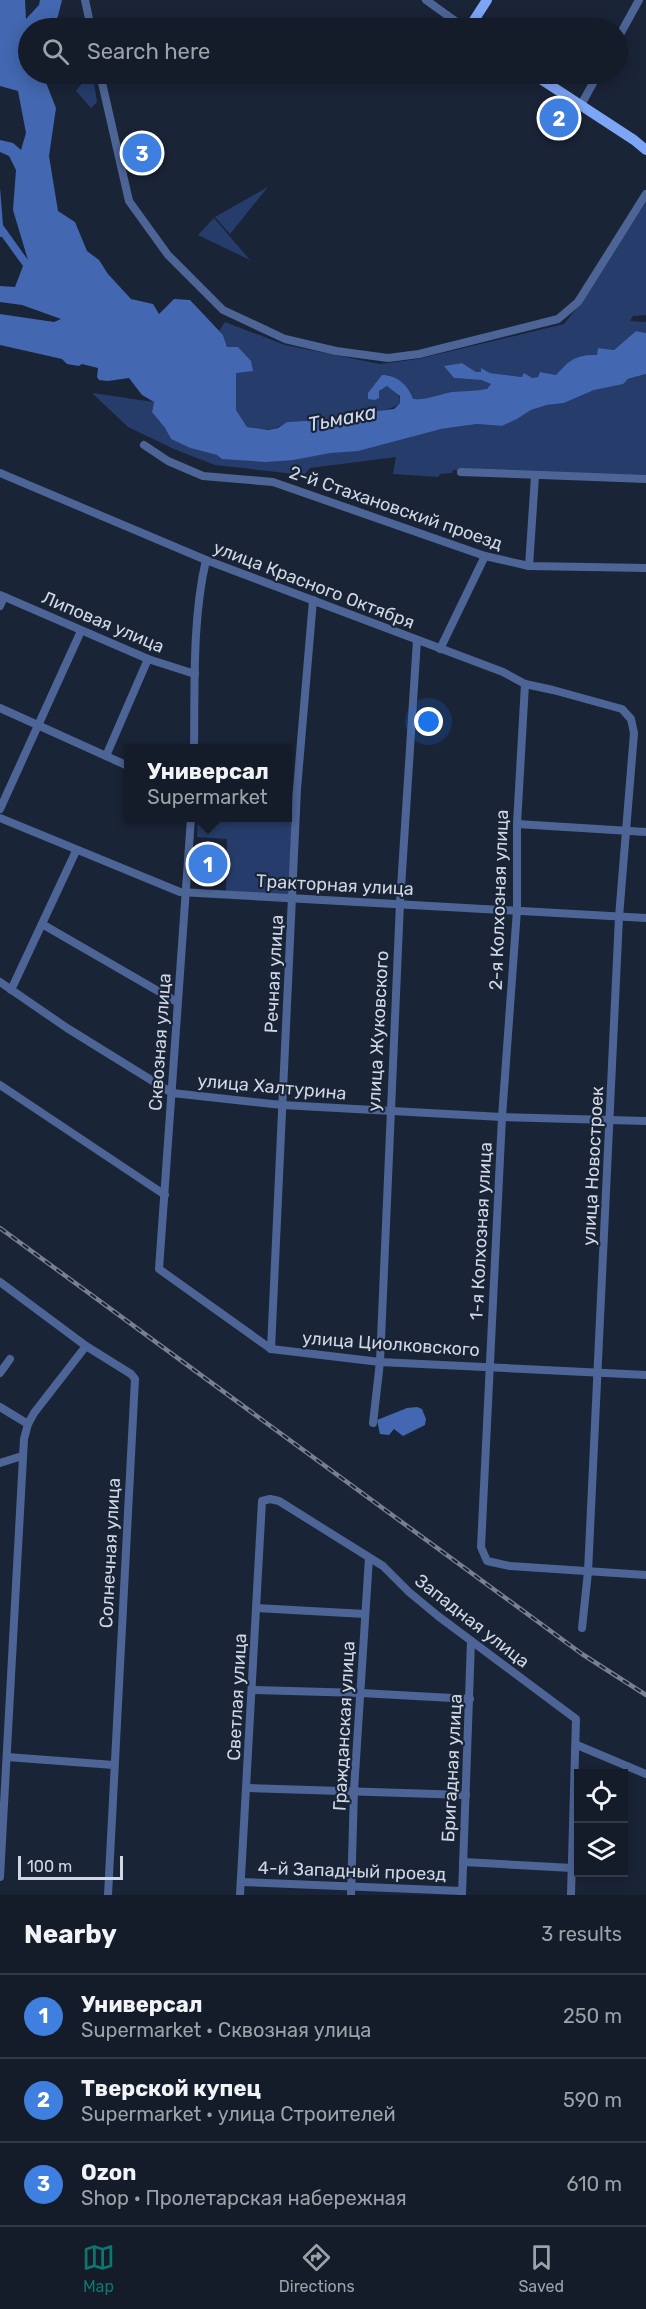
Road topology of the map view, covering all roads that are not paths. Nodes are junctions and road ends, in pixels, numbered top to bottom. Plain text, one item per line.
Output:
1 (85, 0) edge
2 (426, 0) edge
3 (487, 0) edge
4 (639, 0) edge
5 (89, 18) edge
6 (452, 18) edge
7 (474, 18) edge
8 (628, 20) edge
9 (102, 84) edge
10 (548, 84) edge
11 (593, 84) edge
12 (581, 105) junction
13 (646, 150) edge
14 (646, 194) edge
15 (144, 445) dead end
16 (461, 472) dead end
17 (0, 473) edge
18 (535, 476) junction
19 (646, 479) edge
20 (485, 556) junction
21 (206, 560) junction
22 (529, 566) junction
23 (646, 568) edge
24 (2, 596) edge
25 (313, 600) junction
26 (0, 606) edge
27 (81, 631) junction
28 (417, 640) junction
29 (440, 649) junction
30 (148, 659) junction
31 (195, 674) junction
32 (525, 684) junction
33 (0, 708) edge
34 (622, 709) joint
35 (38, 725) junction
36 (194, 744) edge
37 (106, 756) junction
38 (124, 764) edge
39 (292, 788) edge
40 (297, 789) junction
41 (0, 809) edge
42 (0, 818) edge
43 (191, 822) edge
44 (518, 824) junction
45 (627, 831) junction
46 (646, 832) edge
47 (76, 851) junction
48 (187, 893) junction
49 (292, 898) junction
50 (400, 903) junction
51 (517, 910) junction
52 (619, 917) junction
53 (646, 918) edge
54 (42, 924) junction
55 (0, 982) edge
56 (12, 990) junction
57 (177, 1002) junction
58 (0, 1085) edge
59 (172, 1093) junction
60 (282, 1105) junction
61 (389, 1111) junction
62 (502, 1117) junction
63 (611, 1118) junction
64 (646, 1121) edge
65 (165, 1195) junction
66 (159, 1269) joint
67 (0, 1282) edge
68 (86, 1346) junction
69 (271, 1349) junction
70 (10, 1359) dead end
71 (380, 1362) junction
72 (488, 1367) junction
73 (0, 1373) edge
74 (598, 1373) junction
75 (646, 1375) edge
76 (0, 1407) edge
77 (374, 1423) dead end
78 (28, 1424) junction
79 (22, 1456) junction
80 (0, 1463) edge
81 (262, 1501) joint
82 (369, 1558) junction
83 (588, 1572) junction
84 (646, 1575) edge
85 (256, 1608) junction
86 (365, 1614) junction
87 (582, 1628) dead end
88 (471, 1641) junction
89 (253, 1690) junction
90 (361, 1693) junction
91 (470, 1699) junction
92 (577, 1745) junction
93 (8, 1757) junction
94 (114, 1765) junction
95 (646, 1774) edge
96 (248, 1788) junction
97 (354, 1790) junction
98 (466, 1795) junction
99 (463, 1862) junction
100 (572, 1868) junction
101 (0, 1877) edge
102 (241, 1882) junction
103 (352, 1891) edge
104 (462, 1893) edge
105 (108, 1895) edge
106 (240, 1895) edge
107 (571, 1895) edge

1 - 5 street
2 - 6 street
3 - 7 main road
4 - 8 street
9 - 14 street
10 - 12 main road
11 - 12 street
12 - 13 main road
15 - 20 street, 2-й Стахановский проезд
16 - 18 street
17 - 21 street, улица Красного Октября
18 - 19 street
18 - 22 street
20 - 22 street, 2-й Стахановский проезд
20 - 29 street
21 - 25 street, улица Красного Октября
21 - 31 street
22 - 23 street, 2-й Стахановский проезд
24 - 26 street
24 - 27 street, Липовая улица
25 - 28 street, улица Красного Октября
25 - 40 street, Речная улица
27 - 30 street, Липовая улица
27 - 35 street
28 - 29 street, улица Красного Октября
28 - 50 street, улица Жуковского
29 - 32 street, улица Красного Октября
30 - 31 street, Липовая улица
30 - 37 street
31 - 36 street
32 - 34 street, улица Красного Октября
32 - 44 street, 2-я Колхозная улица
33 - 35 street
34 - 45 street, улица Новостроек
35 - 37 street
35 - 41 street
37 - 38 street
39 - 40 street
40 - 49 street, Речная улица
42 - 47 street, Тракторная улица
43 - 48 street, Сквозная улица
44 - 45 street
44 - 51 street, 2-я Колхозная улица
45 - 46 street
45 - 52 street, улица Новостроек
47 - 48 street, Тракторная улица
47 - 54 street
48 - 49 street, Тракторная улица
48 - 57 street, Сквозная улица
49 - 50 street, Тракторная улица
49 - 60 street, Речная улица
50 - 51 street, Тракторная улица
50 - 61 street, улица Жуковского
51 - 52 street, Тракторная улица
51 - 62 street, 2-я Колхозная улица
52 - 53 street, Тракторная улица
52 - 63 street, улица Новостроек
54 - 56 street
54 - 57 street
55 - 56 street, улица Халтурина
56 - 59 street, улица Халтурина
57 - 59 street, Сквозная улица
58 - 65 street
59 - 60 street, улица Халтурина
59 - 65 street, Сквозная улица
60 - 61 street, улица Халтурина
60 - 69 street, Речная улица
61 - 62 street, улица Халтурина
61 - 71 street, улица Жуковского
62 - 63 street, улица Халтурина
62 - 72 street, 1-я Колхозная улица
63 - 64 street, улица Халтурина
63 - 74 street, улица Новостроек
65 - 66 street, Сквозная улица
66 - 69 street, улица Циолковского
67 - 68 street, Солнечная улица
68 - 78 street
68 - 94 street, Солнечная улица
69 - 71 street, улица Циолковского
70 - 73 street
71 - 72 street, улица Циолковского
71 - 77 street, улица Жуковского
72 - 74 street, улица Циолковского
72 - 83 street, 1-я Колхозная улица
74 - 75 street, улица Циолковского
74 - 83 street, улица Новостроек
76 - 78 street
78 - 79 street
79 - 80 street
79 - 93 street
81 - 82 street, Западная улица
81 - 85 street, Светлая улица
82 - 86 street, Гражданская улица
82 - 88 street, Западная улица
83 - 84 street
83 - 87 street, улица Новостроек
85 - 86 street
85 - 89 street, Светлая улица
86 - 90 street, Гражданская улица
88 - 91 street, Бригадная улица
88 - 92 street, Западная улица
89 - 90 street
89 - 96 street, Светлая улица
90 - 91 street
90 - 97 street, Гражданская улица
91 - 98 street, Бригадная улица
92 - 95 street
92 - 100 street
93 - 94 street
93 - 101 street
94 - 105 street, Солнечная улица
96 - 97 street
96 - 102 street, Светлая улица
97 - 98 street
97 - 103 street, Гражданская улица
98 - 99 street, Бригадная улица
99 - 100 street
99 - 104 street, Бригадная улица
100 - 107 street
102 - 103 street, 4-й Западный проезд
102 - 106 street, Светлая улица
103 - 104 street, 4-й Западный проезд

